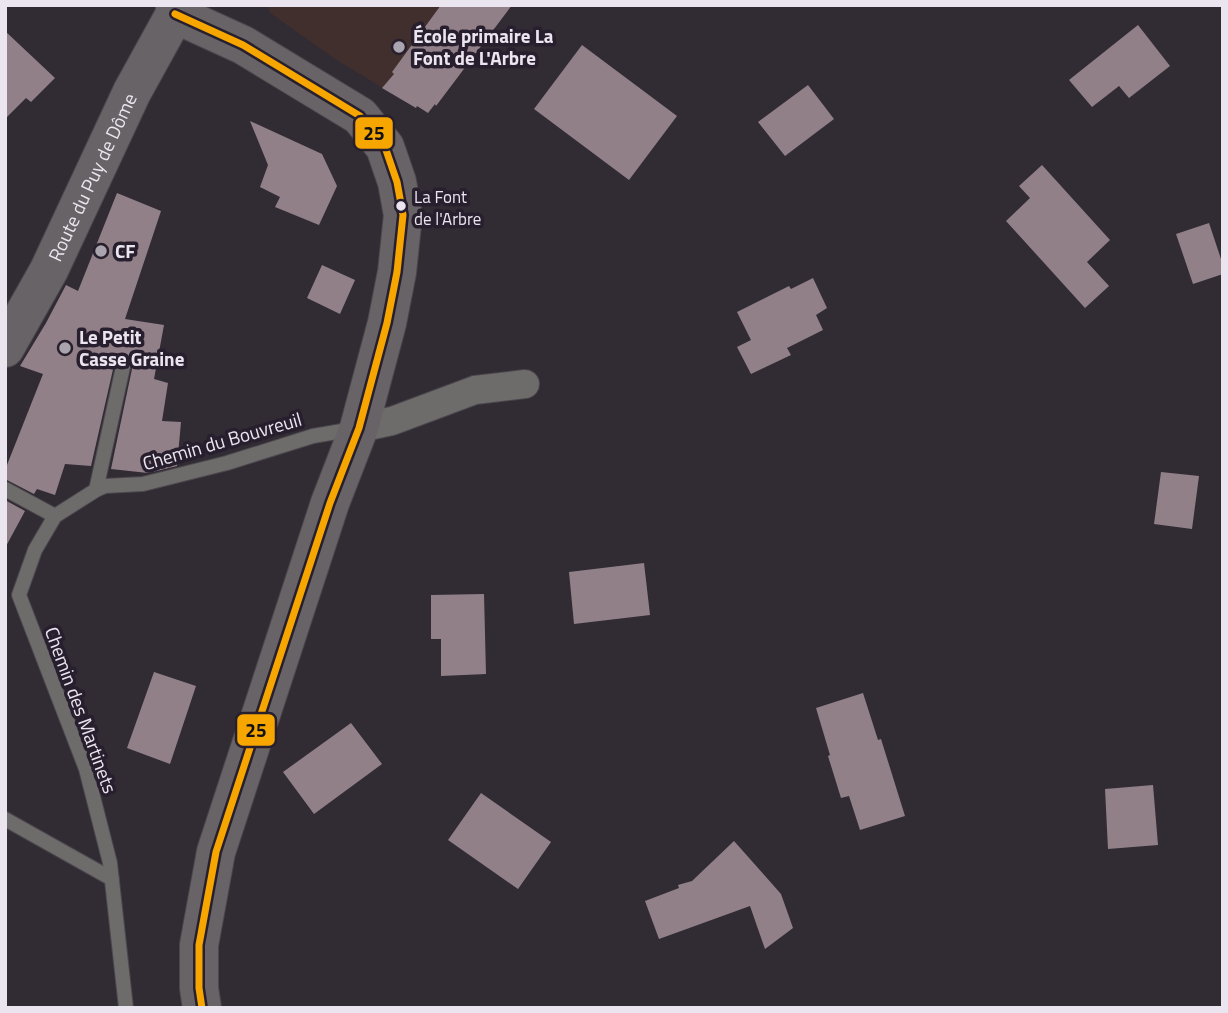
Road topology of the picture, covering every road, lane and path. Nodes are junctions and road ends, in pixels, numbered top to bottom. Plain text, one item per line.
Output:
1 (175, 10) edge
2 (5, 348) edge
3 (123, 367) dead end
4 (525, 384) dead end
5 (359, 428) junction
6 (5, 489) edge
7 (96, 490) junction
8 (55, 516) junction
9 (5, 819) edge
10 (112, 879) junction
11 (126, 1008) edge
12 (202, 1008) edge

1 - 2 main road, Route du Puy de Dôme
1 - 5 main road
3 - 7 lane
4 - 5 street
5 - 7 lane, Chemin du Bouvreuil
5 - 12 main road
6 - 8 lane
7 - 8 lane, Chemin du Bouvreuil
8 - 10 lane, Chemin des Martinets
9 - 10 lane
10 - 11 lane, Chemin des Martinets

